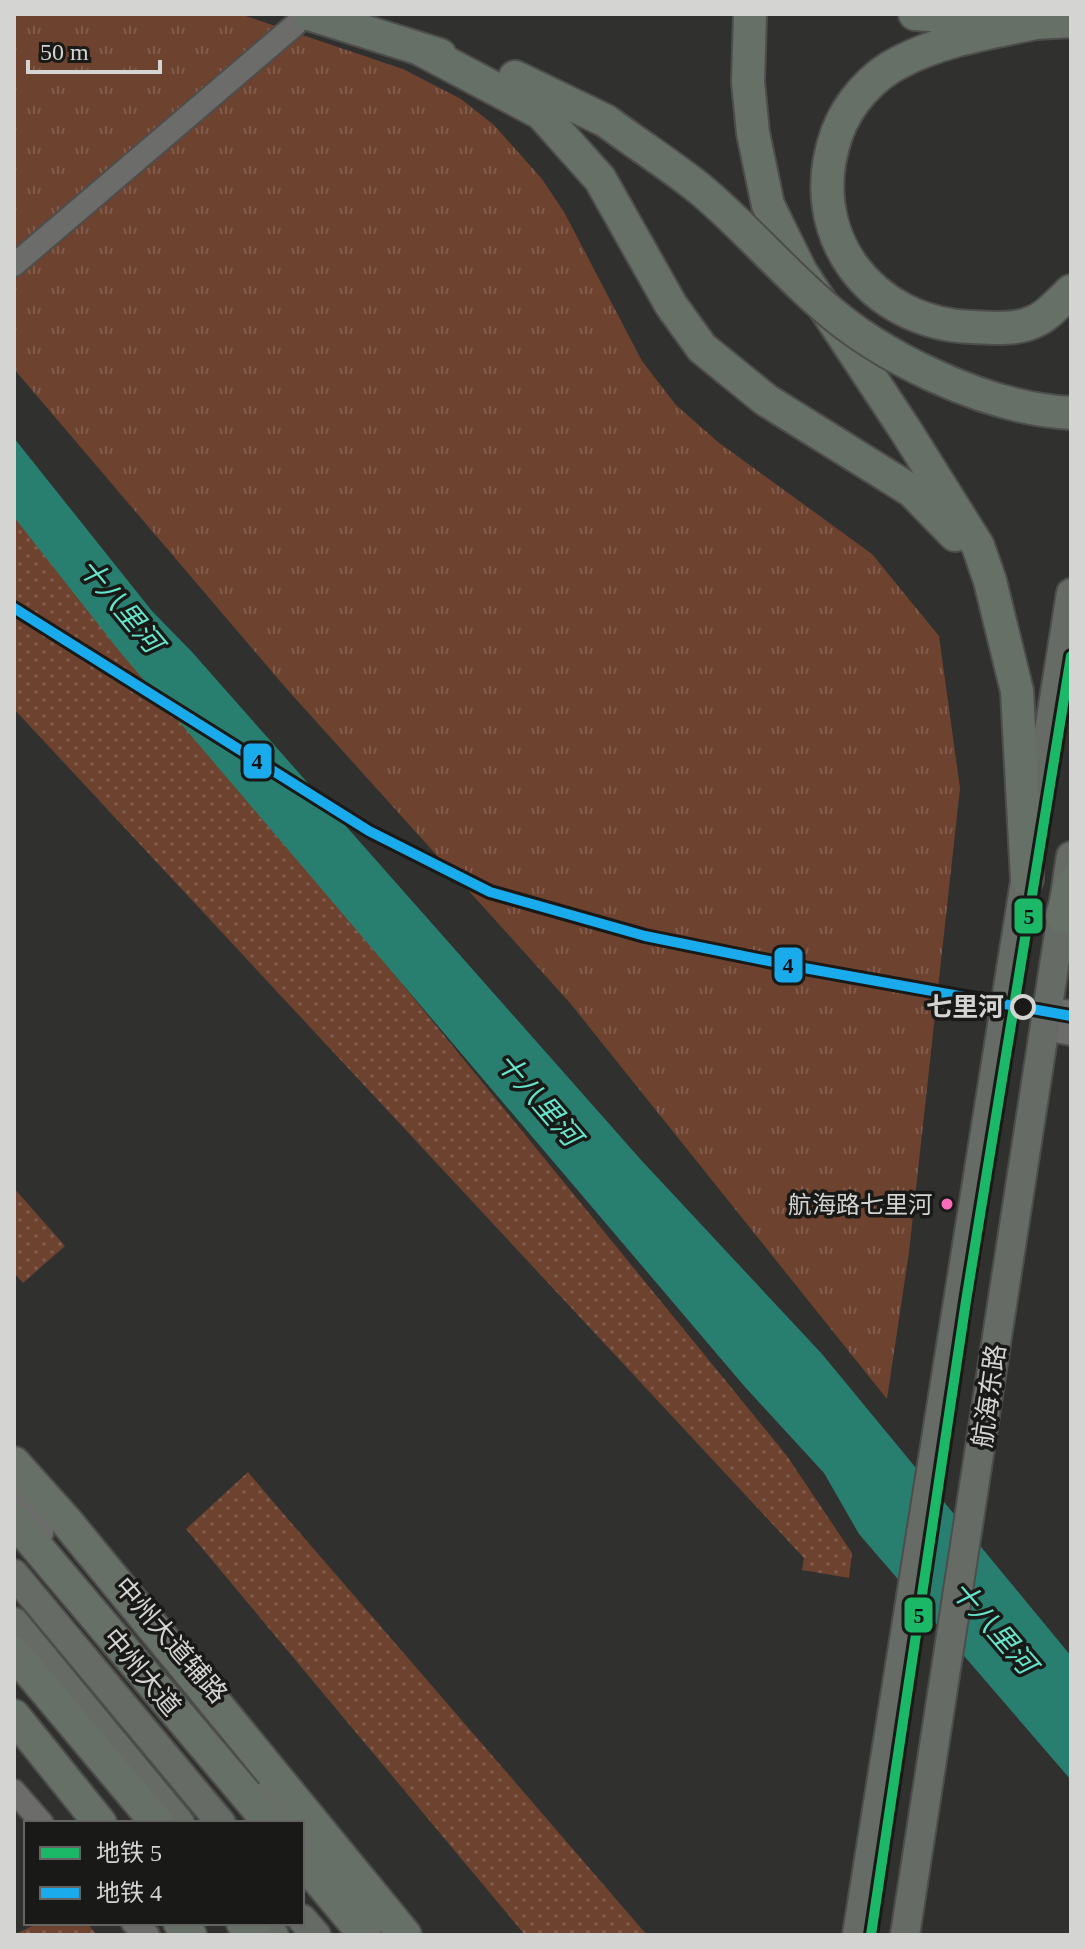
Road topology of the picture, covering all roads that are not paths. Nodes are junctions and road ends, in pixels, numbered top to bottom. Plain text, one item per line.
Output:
1 (750, 14) edge
2 (915, 14) edge
3 (302, 20) edge
4 (1071, 21) edge
5 (1035, 23) junction
6 (422, 50) junction
7 (14, 265) edge
8 (1071, 291) edge
9 (1071, 413) edge
10 (990, 581) junction
11 (1071, 593) edge
12 (1071, 856) edge
13 (1027, 879) junction
14 (1071, 884) edge
15 (1062, 916) junction
16 (1058, 1021) edge
17 (17, 1474) edge
18 (14, 1520) edge
19 (14, 1574) edge
20 (14, 1622) edge
21 (28, 1655) edge
22 (14, 1716) edge
23 (14, 1791) edge
24 (40, 1821) edge
25 (98, 1821) edge
26 (155, 1821) edge
27 (178, 1821) edge
28 (219, 1821) edge
29 (268, 1821) edge
30 (288, 1821) edge
31 (304, 1839) edge
32 (304, 1862) edge
33 (365, 1935) edge
34 (383, 1935) edge
35 (405, 1935) edge
36 (857, 1935) edge
37 (905, 1935) edge

1 - 10 highway
2 - 5 highway
3 - 6 highway
3 - 7 street
4 - 5 highway
5 - 8 highway
6 - 9 highway, bridge
6 - 10 highway
10 - 13 highway
11 - 13 main road, 航海东路
12 - 15 main road, 航海东路
13 - 36 main road, 航海东路
14 - 15 highway
15 - 16 main road, 航海东路
16 - 37 main road, 航海东路
17 - 30 street, 中州大道辅路
17 - 35 highway
18 - 29 highway, 中州大道
19 - 28 main road, 中州大道
20 - 21 main road
21 - 26 highway
21 - 27 main road
22 - 25 highway
23 - 24 street
31 - 34 street
32 - 33 highway

